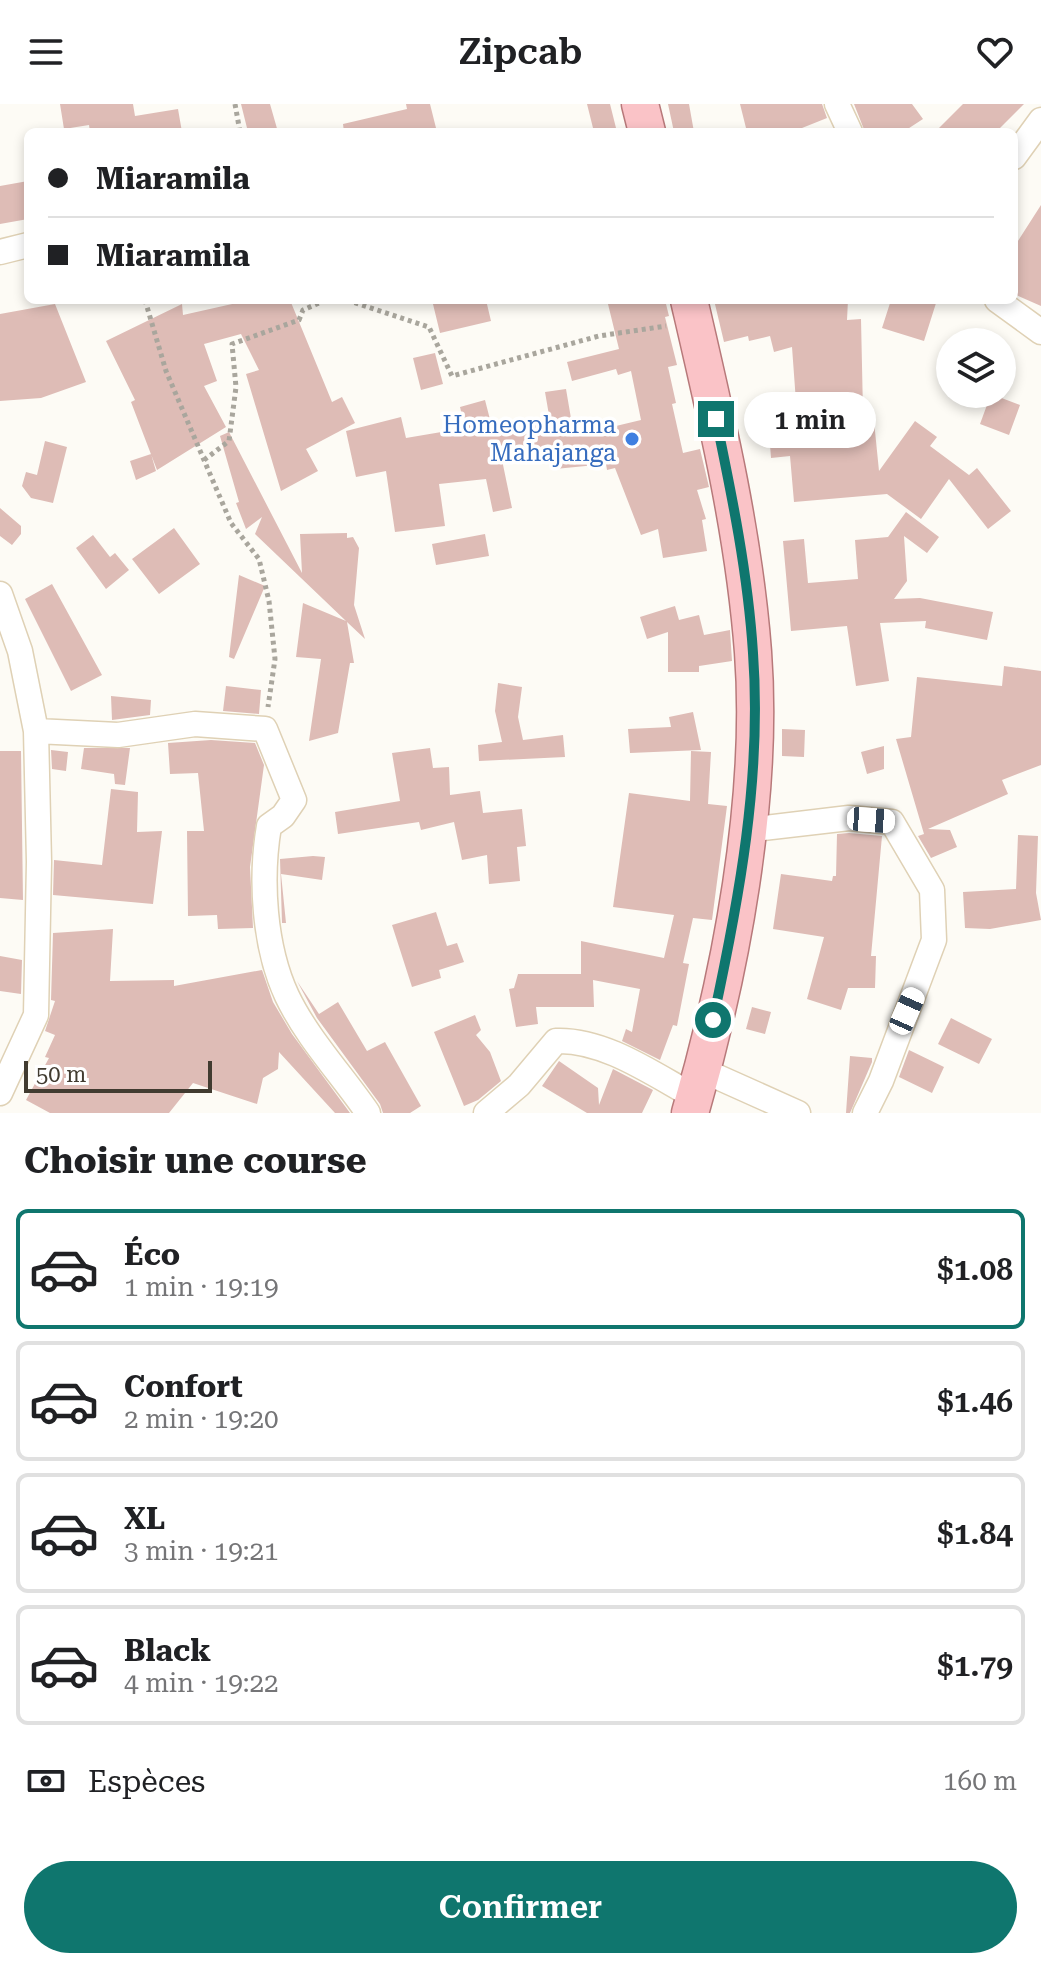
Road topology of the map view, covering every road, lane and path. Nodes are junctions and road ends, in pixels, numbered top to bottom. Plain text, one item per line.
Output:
1 (235, 104) edge
2 (640, 104) edge
3 (837, 104) edge
4 (1041, 120) edge
5 (239, 128) edge
6 (646, 128) edge
7 (848, 128) edge
8 (1018, 152) edge
9 (24, 246) edge
10 (0, 252) edge
11 (146, 304) edge
12 (317, 304) edge
13 (359, 304) edge
14 (1002, 304) edge
15 (692, 313) edge
16 (1041, 332) edge
17 (204, 460) junction
18 (0, 594) edge
19 (265, 729) junction
20 (36, 731) junction
21 (747, 830) junction
22 (0, 1093) edge
23 (695, 1093) edge
24 (368, 1113) edge
25 (486, 1113) edge
26 (798, 1113) edge
27 (865, 1113) edge

1 - 5 path
2 - 6 main road
3 - 7 street
4 - 8 street
9 - 10 street
11 - 17 path
12 - 17 path
13 - 15 path
14 - 16 street
15 - 21 main road
17 - 19 path
18 - 20 street
19 - 20 street
19 - 24 street
20 - 22 street
21 - 23 main road
21 - 27 street
23 - 25 street
23 - 26 street

